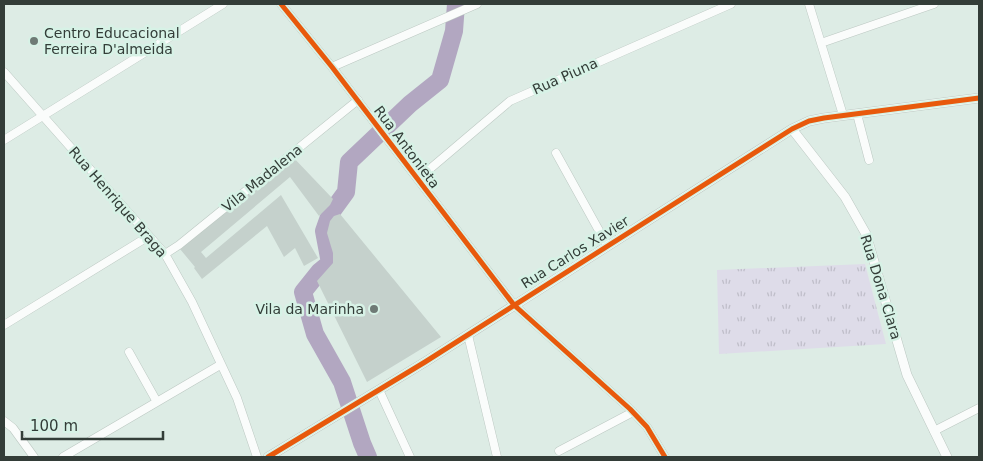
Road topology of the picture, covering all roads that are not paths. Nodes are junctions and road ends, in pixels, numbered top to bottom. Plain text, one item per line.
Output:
1 (223, 4) edge
2 (281, 4) edge
3 (731, 4) edge
4 (809, 4) edge
5 (934, 4) edge
6 (474, 5) edge
7 (821, 43) junction
8 (332, 67) junction
9 (4, 72) edge
10 (979, 98) edge
11 (358, 100) junction
12 (857, 114) junction
13 (843, 115) junction
14 (42, 117) junction
15 (792, 129) junction
16 (4, 140) edge
17 (556, 153) dead end
18 (869, 160) dead end
19 (418, 179) junction
20 (149, 236) junction
21 (607, 246) junction
22 (165, 254) junction
23 (514, 305) junction
24 (4, 325) edge
25 (468, 335) junction
26 (129, 352) dead end
27 (220, 365) junction
28 (379, 390) junction
29 (157, 402) junction
30 (979, 408) edge
31 (633, 412) junction
32 (5, 422) edge
33 (934, 431) junction
34 (559, 451) dead end
35 (34, 457) edge
36 (63, 457) edge
37 (257, 457) edge
38 (268, 457) edge
39 (410, 457) edge
40 (497, 457) edge
41 (665, 457) edge
42 (947, 457) edge

1 - 14 street
2 - 8 street, Rua Antonieta
3 - 19 street, Rua Piuna
4 - 7 street
5 - 7 street
6 - 8 street
7 - 13 street
8 - 11 street, Rua Antonieta
9 - 14 street, Rua Henrique Braga
10 - 12 street, Rua Carlos Xavier
11 - 19 street, Rua Antonieta
11 - 22 street, Vila Madalena
12 - 13 street, Rua Carlos Xavier
12 - 18 street
13 - 15 street, Rua Carlos Xavier
14 - 16 street
14 - 20 street, Rua Henrique Braga
15 - 21 street, Rua Carlos Xavier
15 - 33 street, Rua Dona Clara
17 - 21 street
19 - 23 street, Rua Antonieta
20 - 22 street, Rua Henrique Braga
20 - 24 street
21 - 23 street, Rua Carlos Xavier
22 - 27 street, Rua Henrique Braga
23 - 25 street, Rua Carlos Xavier
23 - 31 street, Rua Antonieta
25 - 28 street, Rua Carlos Xavier
25 - 40 street
26 - 29 street
27 - 29 street
27 - 37 street, Rua Henrique Braga
28 - 38 street, Rua Carlos Xavier
28 - 39 street
29 - 36 street
30 - 33 street
31 - 34 street
31 - 41 street, Rua Antonieta
32 - 35 street
33 - 42 street, Rua Dona Clara

